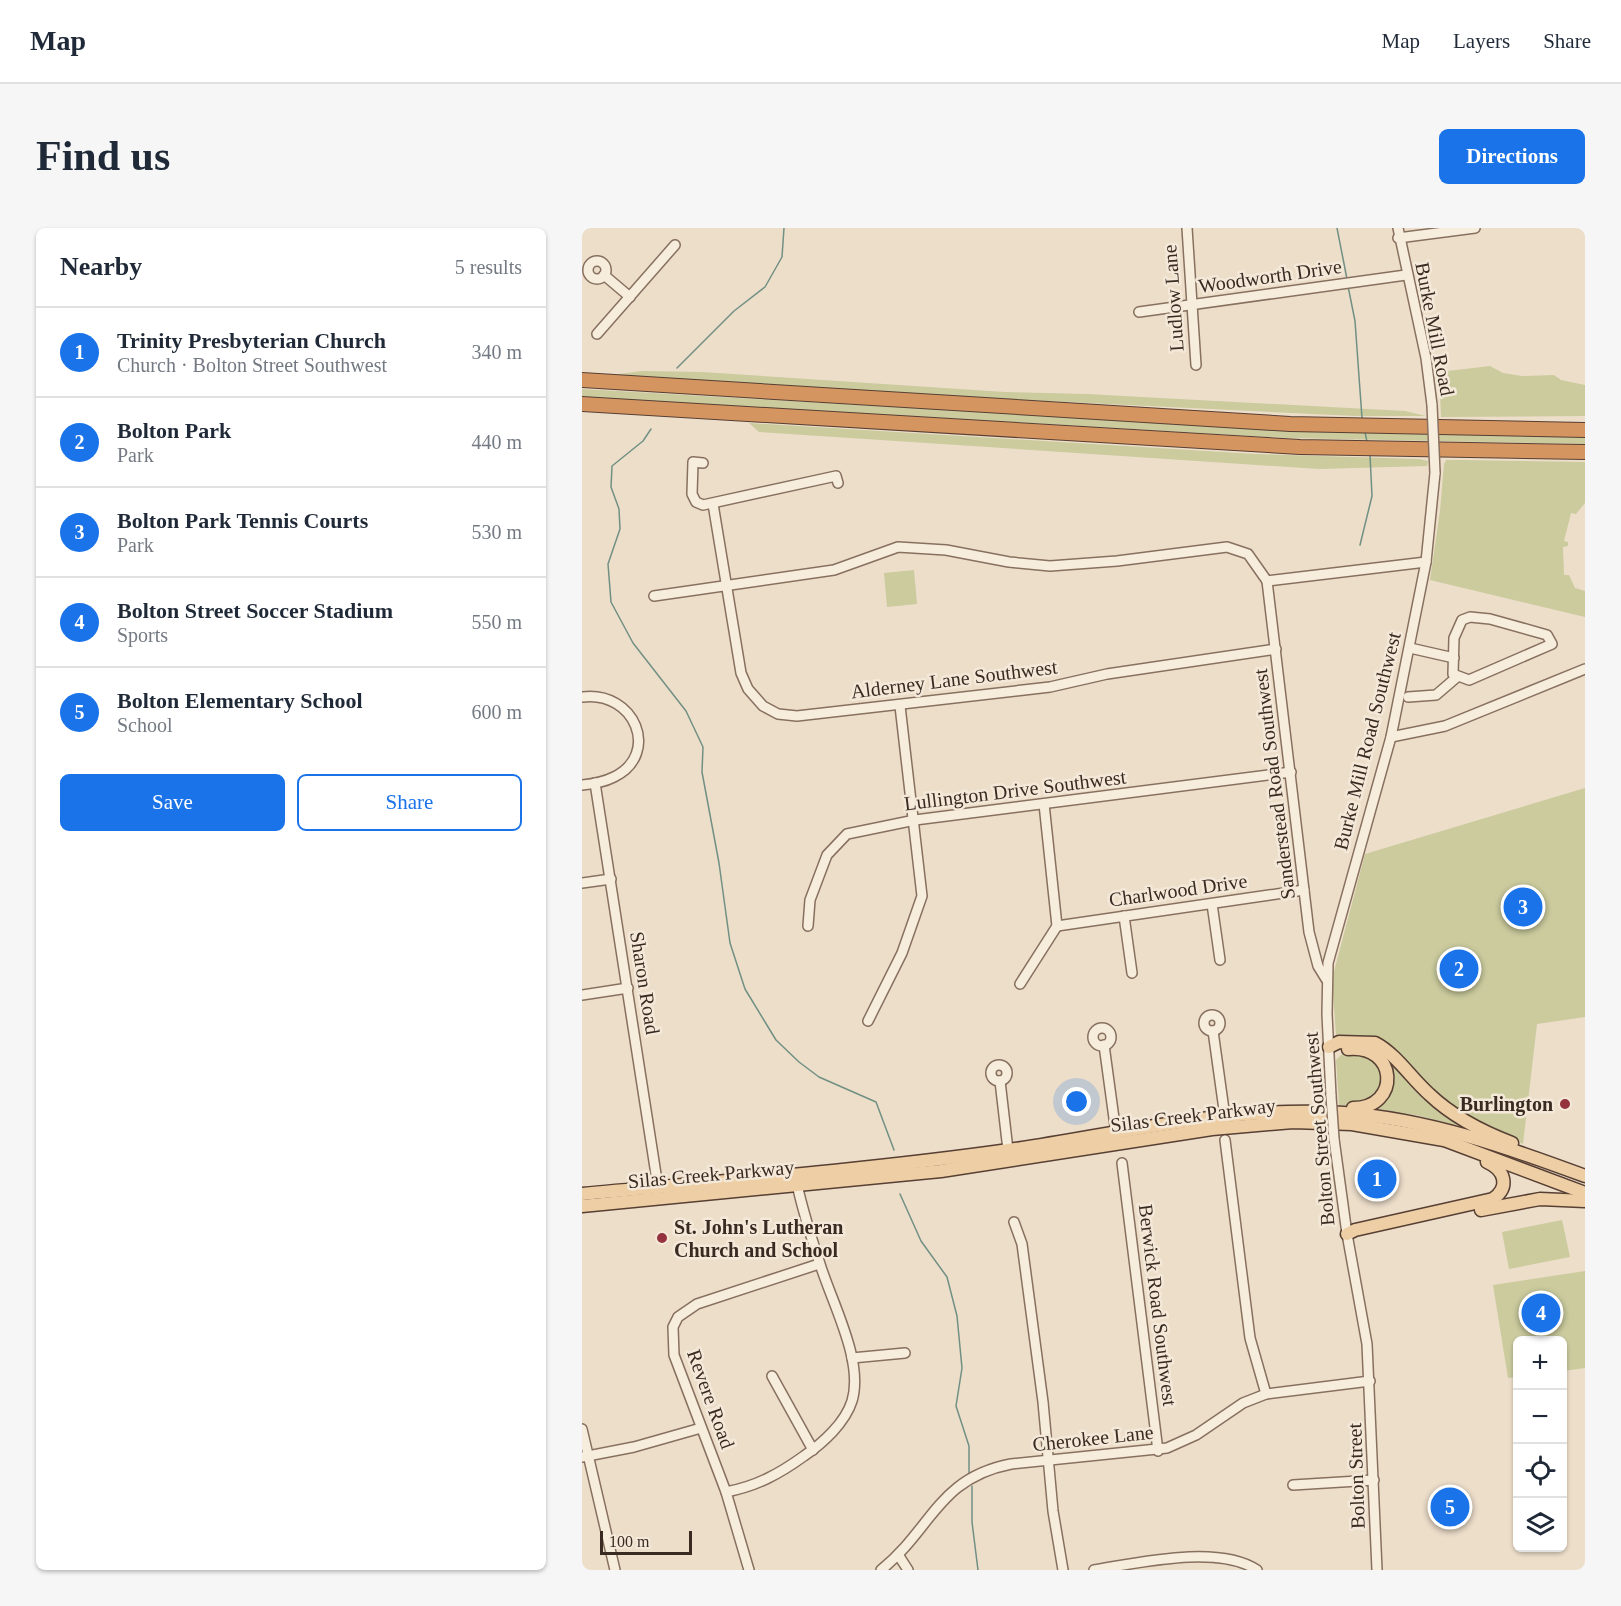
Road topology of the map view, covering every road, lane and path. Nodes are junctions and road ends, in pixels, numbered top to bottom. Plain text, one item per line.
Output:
1 (1187, 228) edge
2 (1475, 228) edge
3 (1398, 233) edge
4 (675, 244) dead end
5 (582, 256) edge
6 (1406, 275) junction
7 (630, 297) junction
8 (1192, 305) junction
9 (1139, 312) dead end
10 (597, 334) dead end
11 (1196, 365) dead end
12 (582, 380) edge
13 (582, 404) edge
14 (1585, 430) edge
15 (1585, 452) edge
16 (704, 463) dead end
17 (1435, 473) joint
18 (838, 483) dead end
19 (713, 504) junction
20 (1426, 562) junction
21 (1267, 581) junction
22 (728, 587) junction
23 (654, 596) dead end
24 (1410, 648) junction
25 (1276, 649) junction
26 (1454, 658) junction
27 (1585, 669) edge
28 (1457, 677) junction
29 (582, 697) edge
30 (1408, 698) dead end
31 (900, 706) junction
32 (1391, 737) junction
33 (1291, 772) junction
34 (596, 783) junction
35 (582, 785) edge
36 (1044, 804) junction
37 (915, 820) junction
38 (611, 879) junction
39 (582, 884) edge
40 (1305, 890) junction
41 (1212, 904) junction
42 (1124, 916) junction
43 (1057, 926) junction
44 (808, 927) dead end
45 (1220, 960) dead end
46 (1132, 973) dead end
47 (1326, 979) junction
48 (1020, 984) dead end
49 (628, 988) junction
50 (582, 995) edge
51 (868, 1021) dead end
52 (1213, 1031) dead end
53 (1104, 1045) dead end
54 (1329, 1047) junction
55 (1000, 1081) dead end
56 (1293, 1112) junction
57 (1224, 1117) junction
58 (1116, 1133) junction
59 (1225, 1140) dead end
60 (1444, 1140) junction
61 (1008, 1150) junction
62 (1122, 1164) dead end
63 (1567, 1170) junction
64 (1541, 1176) junction
65 (1585, 1176) edge
66 (796, 1180) junction
67 (1585, 1185) edge
68 (658, 1187) junction
69 (1585, 1193) edge
70 (582, 1194) edge
71 (1585, 1201) edge
72 (582, 1206) edge
73 (1014, 1222) dead end
74 (1347, 1234) junction
75 (819, 1264) junction
76 (905, 1353) dead end
77 (852, 1358) junction
78 (772, 1376) dead end
79 (1370, 1381) junction
80 (1266, 1394) junction
81 (701, 1428) junction
82 (582, 1429) edge
83 (813, 1450) junction
84 (1158, 1450) junction
85 (584, 1456) edge
86 (1049, 1461) junction
87 (1374, 1479) junction
88 (1293, 1485) dead end
89 (726, 1492) junction
90 (899, 1556) junction
91 (615, 1570) edge
92 (749, 1570) edge
93 (881, 1570) edge
94 (908, 1570) edge
95 (1063, 1570) edge
96 (1094, 1570) edge
97 (1257, 1570) edge
98 (1377, 1570) edge

1 - 8 street, Ludlow Lane
2 - 3 street
3 - 6 street, Burke Mill Road
4 - 7 street
5 - 7 street
6 - 8 street, Woodworth Drive
6 - 17 street, Burke Mill Road, bridge
7 - 10 street
8 - 9 street, Woodworth Drive
8 - 11 street, Ludlow Lane
12 - 14 highway
13 - 15 highway
16 - 19 street
17 - 20 street, Burke Mill Road Southwest
18 - 19 street
19 - 22 street, Alderney Lane Southwest
20 - 21 street
20 - 24 street, Burke Mill Road Southwest
21 - 22 street
21 - 25 street, Sanderstead Road Southwest
22 - 23 street
22 - 31 street, Alderney Lane Southwest
24 - 26 street
24 - 32 street, Burke Mill Road Southwest
25 - 31 street, Alderney Lane Southwest
25 - 33 street, Sanderstead Road Southwest
26 - 28 street
26 - 28 street
27 - 32 street
28 - 30 street
29 - 34 street
31 - 37 street
32 - 47 street, Burke Mill Road Southwest
33 - 36 street, Lullington Drive Southwest
33 - 40 street, Sanderstead Road Southwest
34 - 35 street
34 - 38 street, Sharon Road
36 - 37 street, Lullington Drive Southwest
36 - 43 street
37 - 44 street, Lullington Drive Southwest
37 - 51 street
38 - 39 street
38 - 49 street, Sharon Road
40 - 41 street, Charlwood Drive
40 - 47 street, Sanderstead Road Southwest
41 - 42 street, Charlwood Drive
41 - 45 street
42 - 43 street, Charlwood Drive
42 - 46 street
43 - 48 street
47 - 54 street, Bolton Street Southwest
49 - 50 street
49 - 68 street, Sharon Road
52 - 57 street
53 - 58 street
54 - 56 main road
54 - 63 main road
54 - 74 street, Bolton Street Southwest, bridge
55 - 61 street
56 - 57 main road, Silas Creek Parkway
56 - 63 main road, Silas Creek Parkway
57 - 58 main road, Silas Creek Parkway
58 - 61 main road, Silas Creek Parkway
59 - 80 street
60 - 64 main road, Silas Creek Parkway
60 - 66 main road, Silas Creek Parkway
60 - 74 main road
61 - 66 main road, Silas Creek Parkway
62 - 84 street, Berwick Road Southwest
63 - 65 main road, Silas Creek Parkway
64 - 67 main road
64 - 69 main road, Silas Creek Parkway
66 - 68 main road, Silas Creek Parkway
66 - 72 main road, Silas Creek Parkway
66 - 75 street
68 - 70 main road, Silas Creek Parkway
71 - 74 main road
73 - 86 street
74 - 79 street, Bolton Street Southwest
75 - 77 street
75 - 81 street, Revere Road
76 - 77 street
77 - 83 street
78 - 83 street
79 - 80 street, Cherokee Lane
79 - 87 street, Bolton Street
80 - 84 street, Cherokee Lane
81 - 85 street
81 - 89 street, Revere Road
82 - 85 street
83 - 89 street
84 - 86 street, Cherokee Lane
85 - 91 street
86 - 90 street, Cherokee Lane
86 - 95 street
87 - 88 street
87 - 98 street, Bolton Street
89 - 92 street, Revere Road
90 - 93 street, Cherokee Lane
90 - 94 street
96 - 97 street

